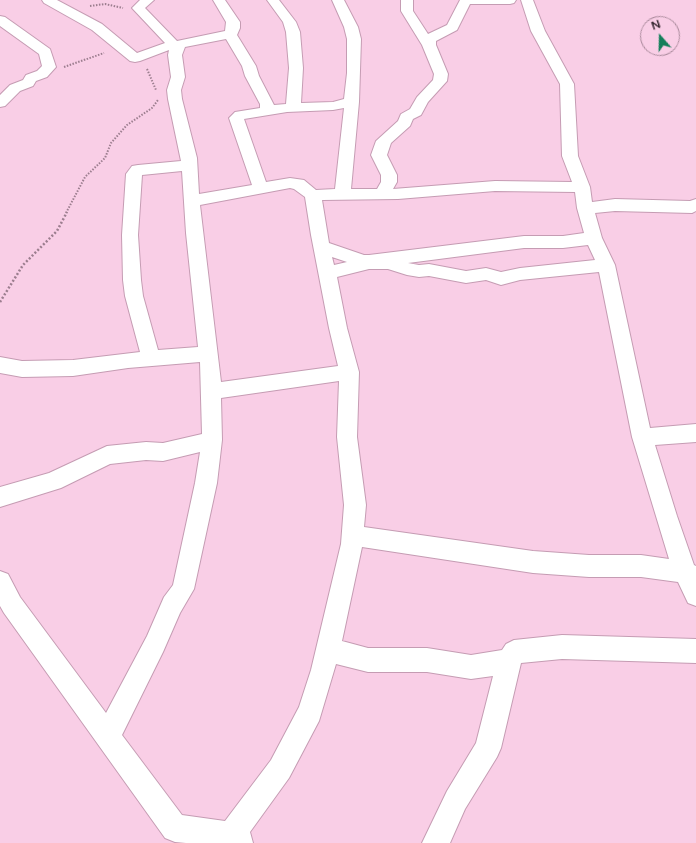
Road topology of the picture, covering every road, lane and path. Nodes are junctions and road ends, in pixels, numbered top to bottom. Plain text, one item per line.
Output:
1 (48, 0) edge
2 (219, 0) edge
3 (273, 0) edge
4 (338, 0) edge
5 (407, 0) edge
6 (466, 0) edge
7 (472, 0) edge
8 (510, 0) edge
9 (527, 0) edge
10 (142, 3) edge
11 (62, 8) junction
12 (0, 20) edge
13 (230, 34) junction
14 (177, 45) junction
15 (429, 45) junction
16 (122, 46) junction
17 (135, 58) junction
18 (46, 71) junction
19 (157, 92) dead end
20 (159, 98) dead end
21 (352, 102) junction
22 (0, 103) edge
23 (292, 107) junction
24 (268, 110) junction
25 (190, 165) junction
26 (582, 186) junction
27 (261, 188) junction
28 (342, 193) junction
29 (383, 193) junction
30 (313, 195) junction
31 (193, 201) junction
32 (696, 205) edge
33 (585, 208) junction
34 (594, 238) junction
35 (322, 247) junction
36 (606, 265) junction
37 (328, 273) junction
38 (0, 302) edge
39 (208, 354) junction
40 (151, 358) junction
41 (0, 365) edge
42 (349, 372) junction
43 (211, 391) junction
44 (696, 433) edge
45 (642, 437) junction
46 (212, 440) junction
47 (0, 497) edge
48 (353, 535) junction
49 (691, 574) edge
50 (0, 582) edge
51 (696, 595) edge
52 (328, 650) junction
53 (696, 651) edge
54 (509, 661) junction
55 (108, 736) junction
56 (232, 840) edge
57 (436, 843) edge

1 - 11 street
2 - 13 street
3 - 23 street
4 - 21 street
5 - 15 street
6 - 15 street
7 - 8 street
9 - 26 street
10 - 11 path
10 - 14 street
11 - 16 street
12 - 18 street
13 - 14 street
13 - 24 street
14 - 17 street
14 - 25 street
15 - 29 street
16 - 17 street
16 - 18 path
17 - 19 path
18 - 22 street
20 - 38 path
21 - 23 street
21 - 28 street
23 - 24 street
24 - 27 street
25 - 31 street
25 - 40 street
26 - 29 street
26 - 33 street
27 - 30 street
27 - 31 street
28 - 29 street
28 - 30 street
30 - 35 street
31 - 39 street
32 - 33 street
33 - 34 street
34 - 35 street
34 - 36 street
35 - 37 street
36 - 37 street
36 - 45 street
37 - 42 street
39 - 40 street
39 - 43 street
40 - 41 street
42 - 43 street
42 - 48 street
43 - 46 street
44 - 45 street
45 - 49 street
46 - 47 street
46 - 55 street
48 - 49 street
48 - 52 street
49 - 51 street
50 - 55 street
52 - 54 street
52 - 56 street
53 - 54 street
54 - 57 street
55 - 56 street

